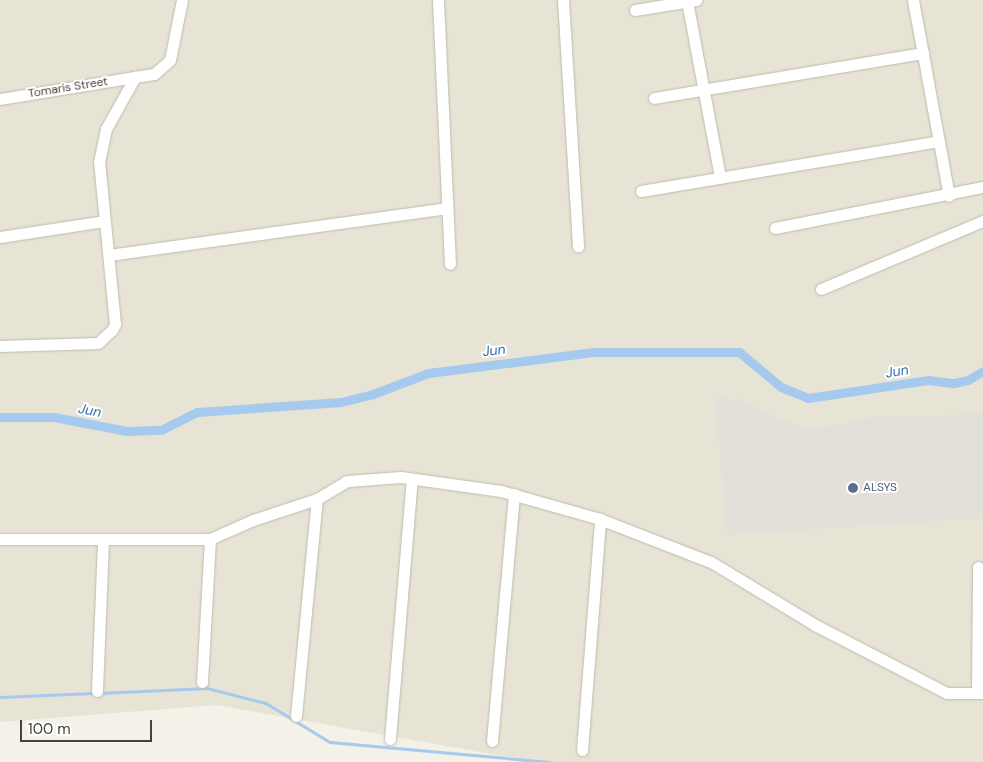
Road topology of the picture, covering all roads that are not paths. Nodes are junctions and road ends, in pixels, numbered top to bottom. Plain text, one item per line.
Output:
1 (182, 0) edge
2 (438, 0) edge
3 (563, 0) edge
4 (913, 0) edge
5 (691, 1) edge
6 (635, 10) dead end
7 (922, 53) junction
8 (135, 77) junction
9 (702, 91) junction
10 (654, 98) dead end
11 (0, 99) edge
12 (938, 141) junction
13 (720, 178) junction
14 (983, 188) edge
15 (641, 191) dead end
16 (948, 196) junction
17 (446, 208) junction
18 (104, 221) junction
19 (983, 221) edge
20 (775, 228) dead end
21 (0, 237) edge
22 (578, 246) dead end
23 (109, 255) junction
24 (450, 264) dead end
25 (821, 289) dead end
26 (0, 346) edge
27 (412, 478) junction
28 (514, 494) junction
29 (317, 499) junction
30 (600, 519) junction
31 (0, 539) edge
32 (103, 539) junction
33 (210, 540) junction
34 (978, 567) dead end
35 (202, 682) dead end
36 (97, 691) dead end
37 (980, 693) edge
38 (296, 716) dead end
39 (390, 739) dead end
40 (492, 741) dead end
41 (582, 750) dead end

1 - 8 street, Tomaris Street
2 - 17 street
3 - 22 street
4 - 7 street
5 - 6 street
5 - 9 street
7 - 9 street
7 - 12 street
8 - 11 street, Tomaris Street
8 - 18 street
9 - 10 street
9 - 13 street
12 - 13 street
12 - 16 street
13 - 15 street
14 - 16 street
16 - 20 street
17 - 23 street
17 - 24 street
18 - 21 street
18 - 23 street
19 - 25 street
23 - 26 street
27 - 28 street
27 - 29 street
27 - 39 street
28 - 30 street
28 - 40 street
29 - 33 street
29 - 38 street
30 - 37 street
30 - 41 street
31 - 32 street
32 - 33 street
32 - 36 street
33 - 35 street
34 - 37 street

